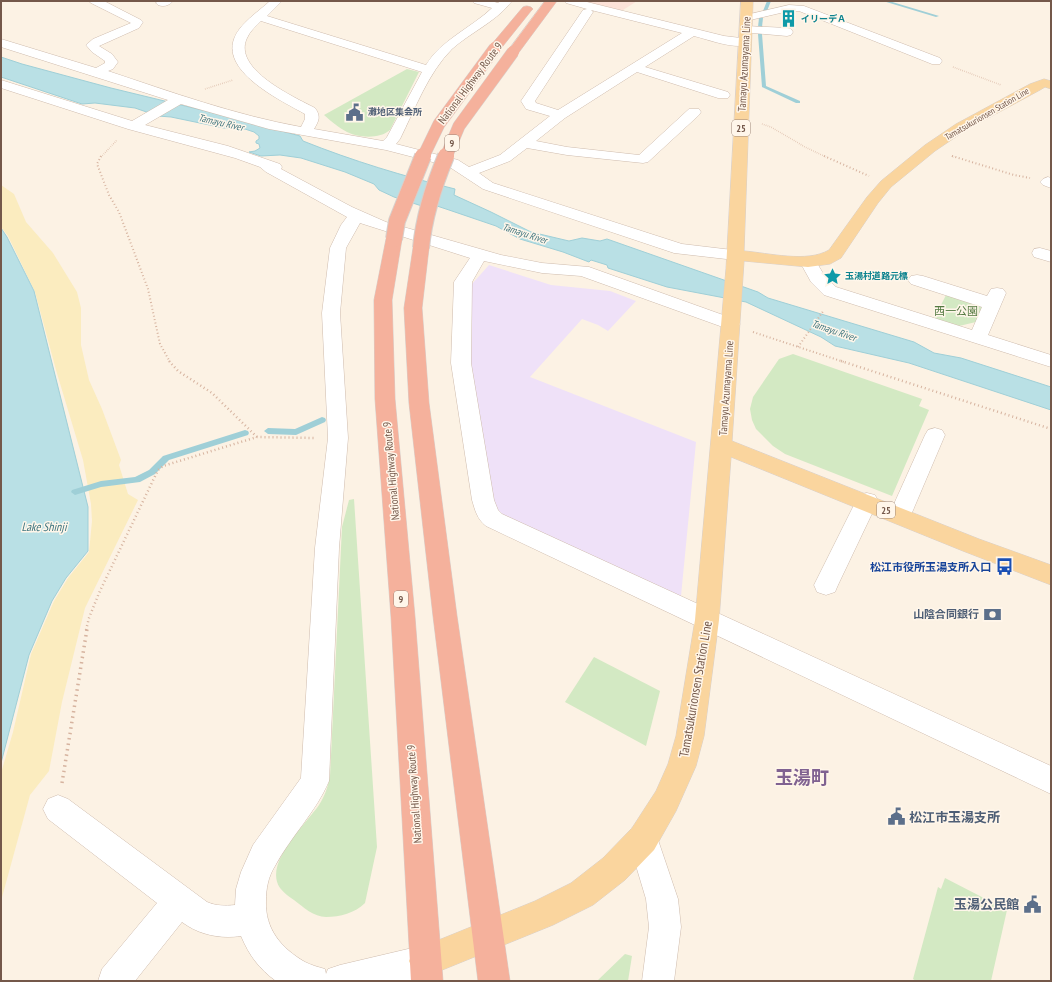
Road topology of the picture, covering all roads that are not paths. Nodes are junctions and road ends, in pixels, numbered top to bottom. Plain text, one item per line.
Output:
1 (96, 1) edge
2 (276, 1) edge
3 (478, 1) edge
4 (533, 1) edge
5 (552, 1) edge
6 (570, 1) edge
7 (747, 1) edge
8 (503, 4) edge
9 (587, 12) dead end
10 (260, 17) junction
11 (746, 30) junction
12 (692, 32) junction
13 (787, 32) dead end
14 (1, 43) edge
15 (936, 60) road end
16 (636, 68) junction
17 (429, 70) junction
18 (98, 72) junction
19 (1049, 82) edge
20 (1, 84) edge
21 (723, 95) dead end
22 (176, 101) junction
23 (694, 112) dead end
24 (560, 115) junction
25 (135, 125) junction
26 (305, 131) junction
27 (524, 143) junction
28 (386, 146) junction
29 (468, 173) junction
30 (357, 216) junction
31 (480, 255) junction
32 (735, 262) junction
33 (808, 262) junction
34 (918, 280) dead end
35 (731, 320) junction
36 (977, 338) junction
37 (1051, 361) edge
38 (935, 435) dead end
39 (722, 444) junction
40 (867, 502) junction
41 (900, 515) junction
42 (1051, 575) edge
43 (826, 585) dead end
44 (707, 620) junction
45 (1051, 780) edge
46 (58, 810) road end
47 (643, 839) junction
48 (180, 900) junction
49 (250, 919) junction
50 (489, 934) junction
51 (426, 971) edge
52 (114, 981) edge
53 (313, 981) edge
54 (340, 981) edge
55 (494, 981) edge
56 (658, 981) edge

1 - 18 street
2 - 10 street
3 - 8 street
4 - 51 highway, National Highway Route 9 / 9, bridge
5 - 50 highway, National Highway Route 9 / 9, bridge
6 - 12 street
7 - 11 main road, Tamayu Azumayama Line / 25
8 - 17 street
9 - 24 street
10 - 17 street
10 - 26 street
11 - 12 street
11 - 13 street
11 - 15 street
11 - 32 main road, Tamayu Azumayama Line / 25
12 - 16 street
14 - 18 street
16 - 21 street
16 - 24 street
17 - 28 street
18 - 22 street
19 - 33 main road, Tamatsukurionsen Station Line
20 - 25 street
22 - 25 street
22 - 26 street
23 - 27 street
24 - 27 street
25 - 30 street
26 - 28 street
27 - 29 street
28 - 29 street
29 - 32 street
30 - 31 street
30 - 49 street
31 - 35 street
31 - 44 street
32 - 33 main road, Tamatsukurionsen Station Line
32 - 35 main road, Tamayu Azumayama Line / 25
33 - 36 street
34 - 36 street
35 - 39 main road, Tamayu Azumayama Line / 25
36 - 37 street
38 - 41 street
39 - 40 main road, Tamayu Azumayama Line / 25
39 - 44 main road, Tamatsukurionsen Station Line
40 - 41 main road, Tamayu Azumayama Line / 25
40 - 43 street
41 - 42 main road, Tamayu Azumayama Line / 25
44 - 45 street
44 - 47 main road, Tamatsukurionsen Station Line
46 - 48 street
47 - 50 main road, Tamatsukurionsen Station Line
47 - 56 street
48 - 49 street
48 - 52 street
49 - 53 street
50 - 51 main road, Tamatsukurionsen Station Line
50 - 55 highway, National Highway Route 9 / 9
51 - 54 street

